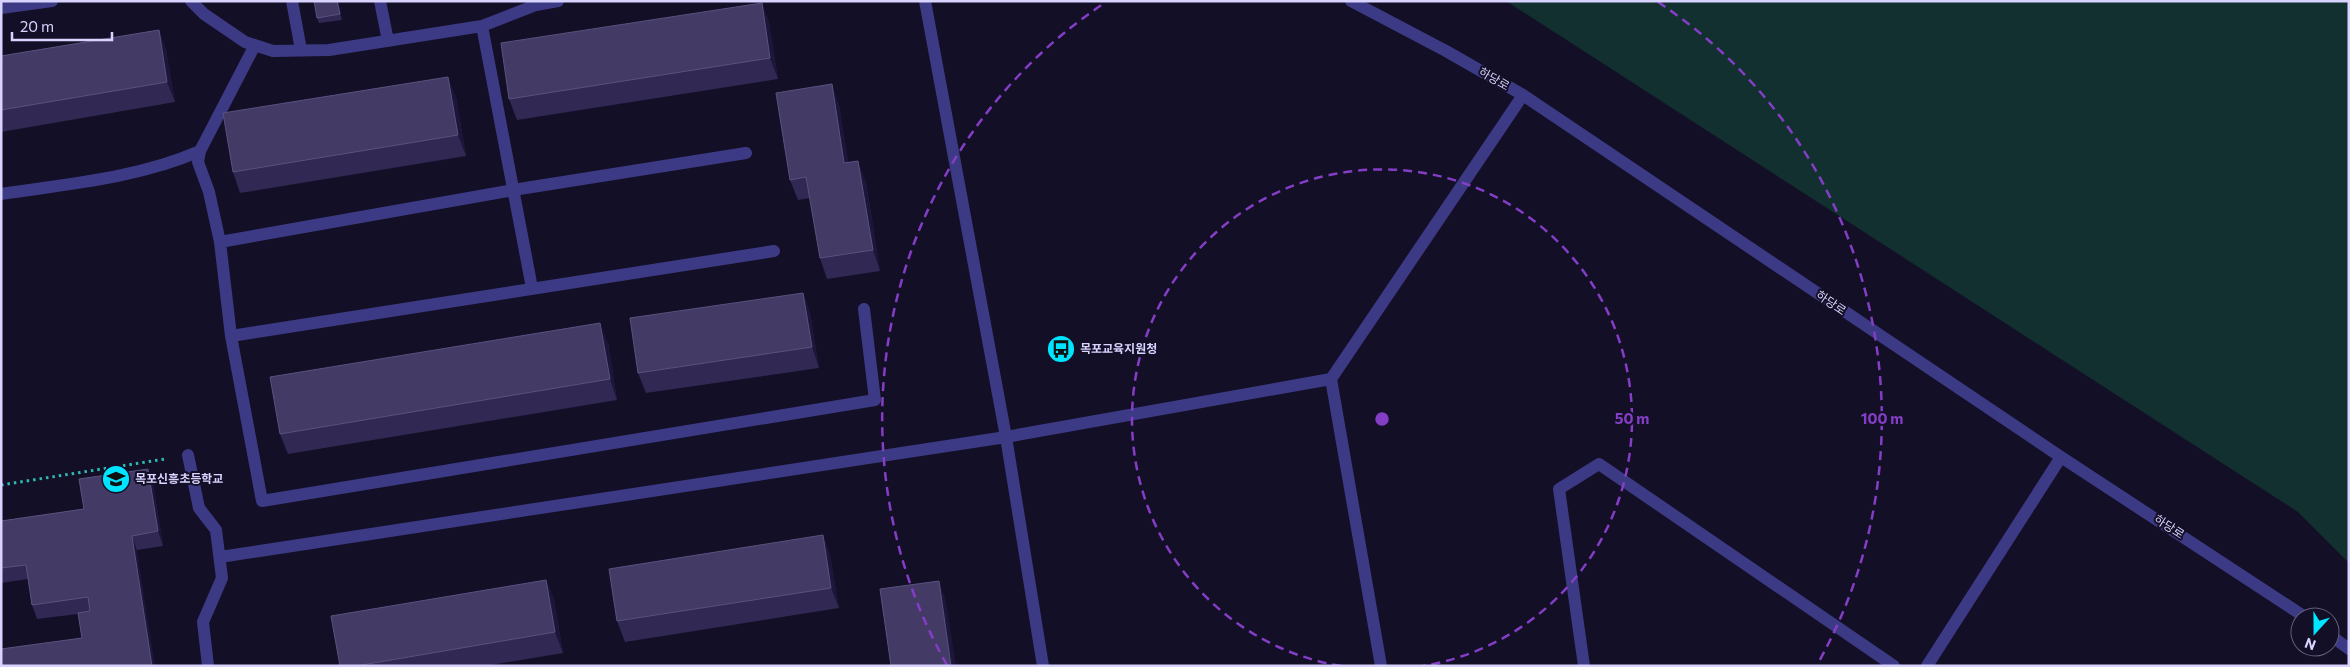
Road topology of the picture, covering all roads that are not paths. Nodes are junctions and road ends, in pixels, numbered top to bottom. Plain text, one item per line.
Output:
1 (52, 1) edge
2 (191, 1) edge
3 (292, 1) edge
4 (380, 1) edge
5 (558, 1) edge
6 (925, 1) edge
7 (1350, 1) edge
8 (1, 8) edge
9 (482, 26) junction
10 (388, 41) junction
11 (255, 45) junction
12 (301, 50) junction
13 (1523, 95) junction
14 (200, 151) junction
15 (746, 153) dead end
16 (514, 190) junction
17 (1, 194) edge
18 (220, 242) junction
19 (774, 251) dead end
20 (532, 288) junction
21 (864, 309) dead end
22 (231, 336) junction
23 (1331, 379) junction
24 (1006, 437) junction
25 (188, 455) road end
26 (2061, 457) junction
27 (220, 557) junction
28 (2290, 607) edge
29 (208, 666) edge
30 (1043, 666) edge
31 (1381, 666) edge
32 (1584, 666) edge
33 (1894, 666) edge
34 (1927, 666) edge

1 - 8 street
2 - 11 street
3 - 12 street
4 - 10 street
5 - 9 street
6 - 24 street
7 - 13 street, 하당로
9 - 10 street
9 - 16 street
10 - 12 street
11 - 12 street
11 - 14 street
13 - 23 street
13 - 26 street, 하당로
14 - 17 street
14 - 18 street
15 - 16 street
16 - 18 street
16 - 20 street
18 - 22 street
19 - 20 street
20 - 22 street
21 - 22 street
23 - 24 street
23 - 31 street
24 - 27 street
24 - 30 street
25 - 27 street
26 - 28 street, 하당로
26 - 34 street
27 - 29 street
32 - 33 street

